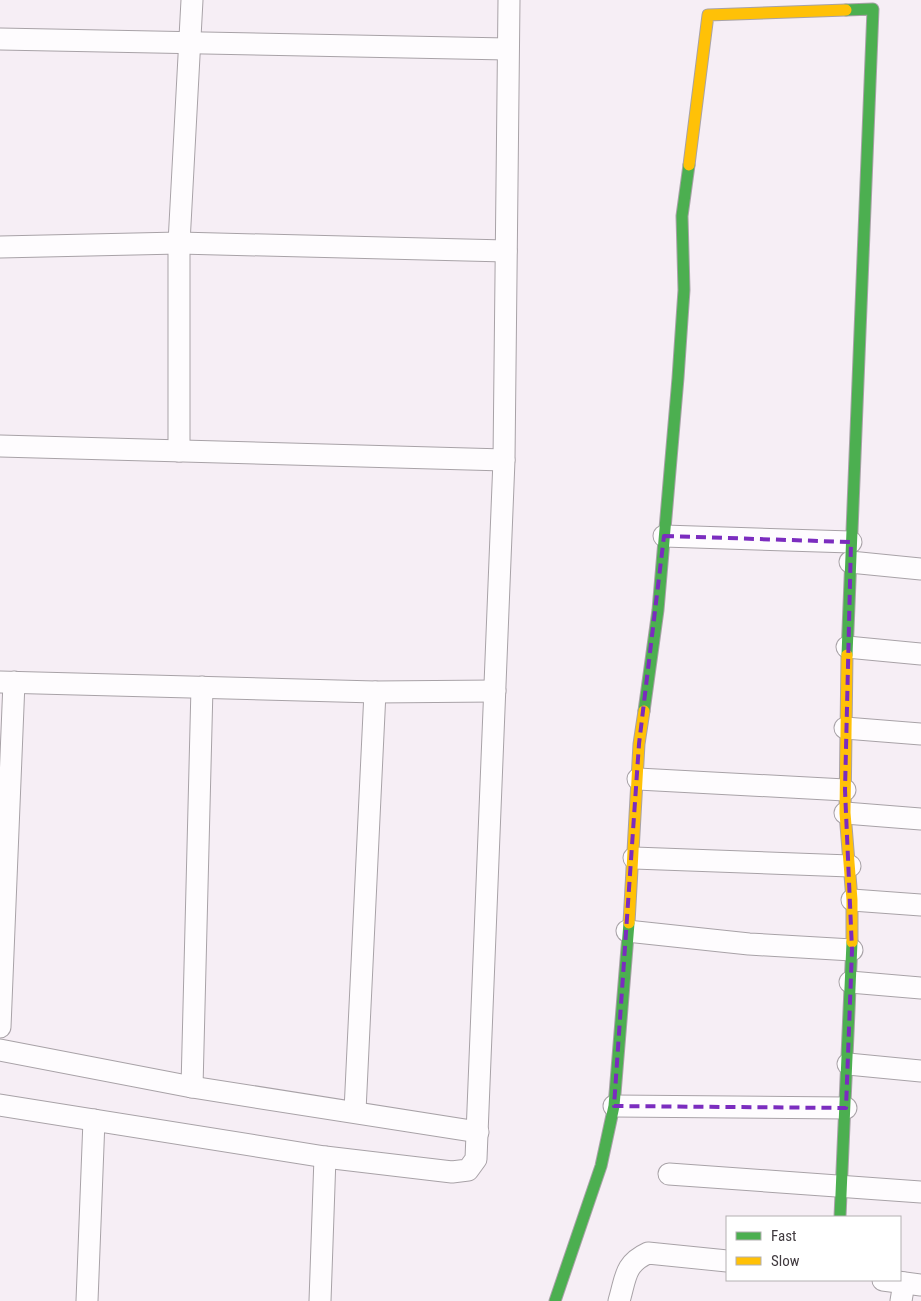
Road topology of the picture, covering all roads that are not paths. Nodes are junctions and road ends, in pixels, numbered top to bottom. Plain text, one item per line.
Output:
1 (192, 0) edge
2 (509, 0) edge
3 (0, 39) edge
4 (191, 43) junction
5 (507, 49) junction
6 (179, 244) junction
7 (0, 247) edge
8 (506, 251) junction
9 (0, 446) edge
10 (179, 451) junction
11 (504, 460) junction
12 (664, 536) junction
13 (850, 552) junction
14 (921, 569) edge
15 (847, 647) junction
16 (921, 654) edge
17 (7, 682) edge
18 (202, 687) junction
19 (495, 691) junction
20 (375, 692) junction
21 (845, 728) junction
22 (921, 734) edge
23 (638, 779) junction
24 (845, 790) junction
25 (845, 813) junction
26 (921, 819) edge
27 (634, 858) junction
28 (850, 866) junction
29 (852, 900) junction
30 (921, 905) edge
31 (627, 931) junction
32 (852, 950) junction
33 (850, 982) junction
34 (921, 988) edge
35 (0, 1027) edge
36 (0, 1050) edge
37 (848, 1064) junction
38 (921, 1071) edge
39 (192, 1087) junction
40 (0, 1105) edge
41 (614, 1106) junction
42 (846, 1108) junction
43 (355, 1111) junction
44 (94, 1120) junction
45 (478, 1132) junction
46 (325, 1157) junction
47 (669, 1174) dead end
48 (842, 1185) junction
49 (921, 1192) edge
50 (840, 1216) edge
51 (726, 1261) edge
52 (886, 1281) edge
53 (908, 1289) edge
54 (87, 1301) edge
55 (320, 1301) edge
56 (554, 1301) edge
57 (619, 1301) edge

1 - 4 street
2 - 5 street
3 - 4 street
4 - 5 street
4 - 6 street
5 - 8 street
6 - 7 street
6 - 8 street
6 - 10 street
8 - 11 street
9 - 10 street
10 - 11 street
11 - 19 street
12 - 13 street
12 - 13 street
12 - 23 street
13 - 14 street
13 - 15 street
15 - 16 street
15 - 21 street
17 - 18 street
17 - 35 street
18 - 20 street
18 - 39 street
19 - 20 street
19 - 45 street
20 - 43 street
21 - 22 street
21 - 24 street
23 - 24 street
23 - 27 street
24 - 25 street
25 - 26 street
25 - 28 street
27 - 28 street
27 - 31 street
28 - 29 street
29 - 30 street
29 - 32 street
31 - 32 street
31 - 41 street
32 - 33 street
33 - 34 street
33 - 37 street
36 - 39 street
37 - 38 street
37 - 42 street
39 - 43 street
40 - 44 street
41 - 42 street
41 - 56 street
42 - 48 street
43 - 45 street
44 - 46 street
44 - 54 street
45 - 46 street
46 - 55 street
47 - 48 street
48 - 49 street
48 - 50 street
51 - 57 street
52 - 53 street

